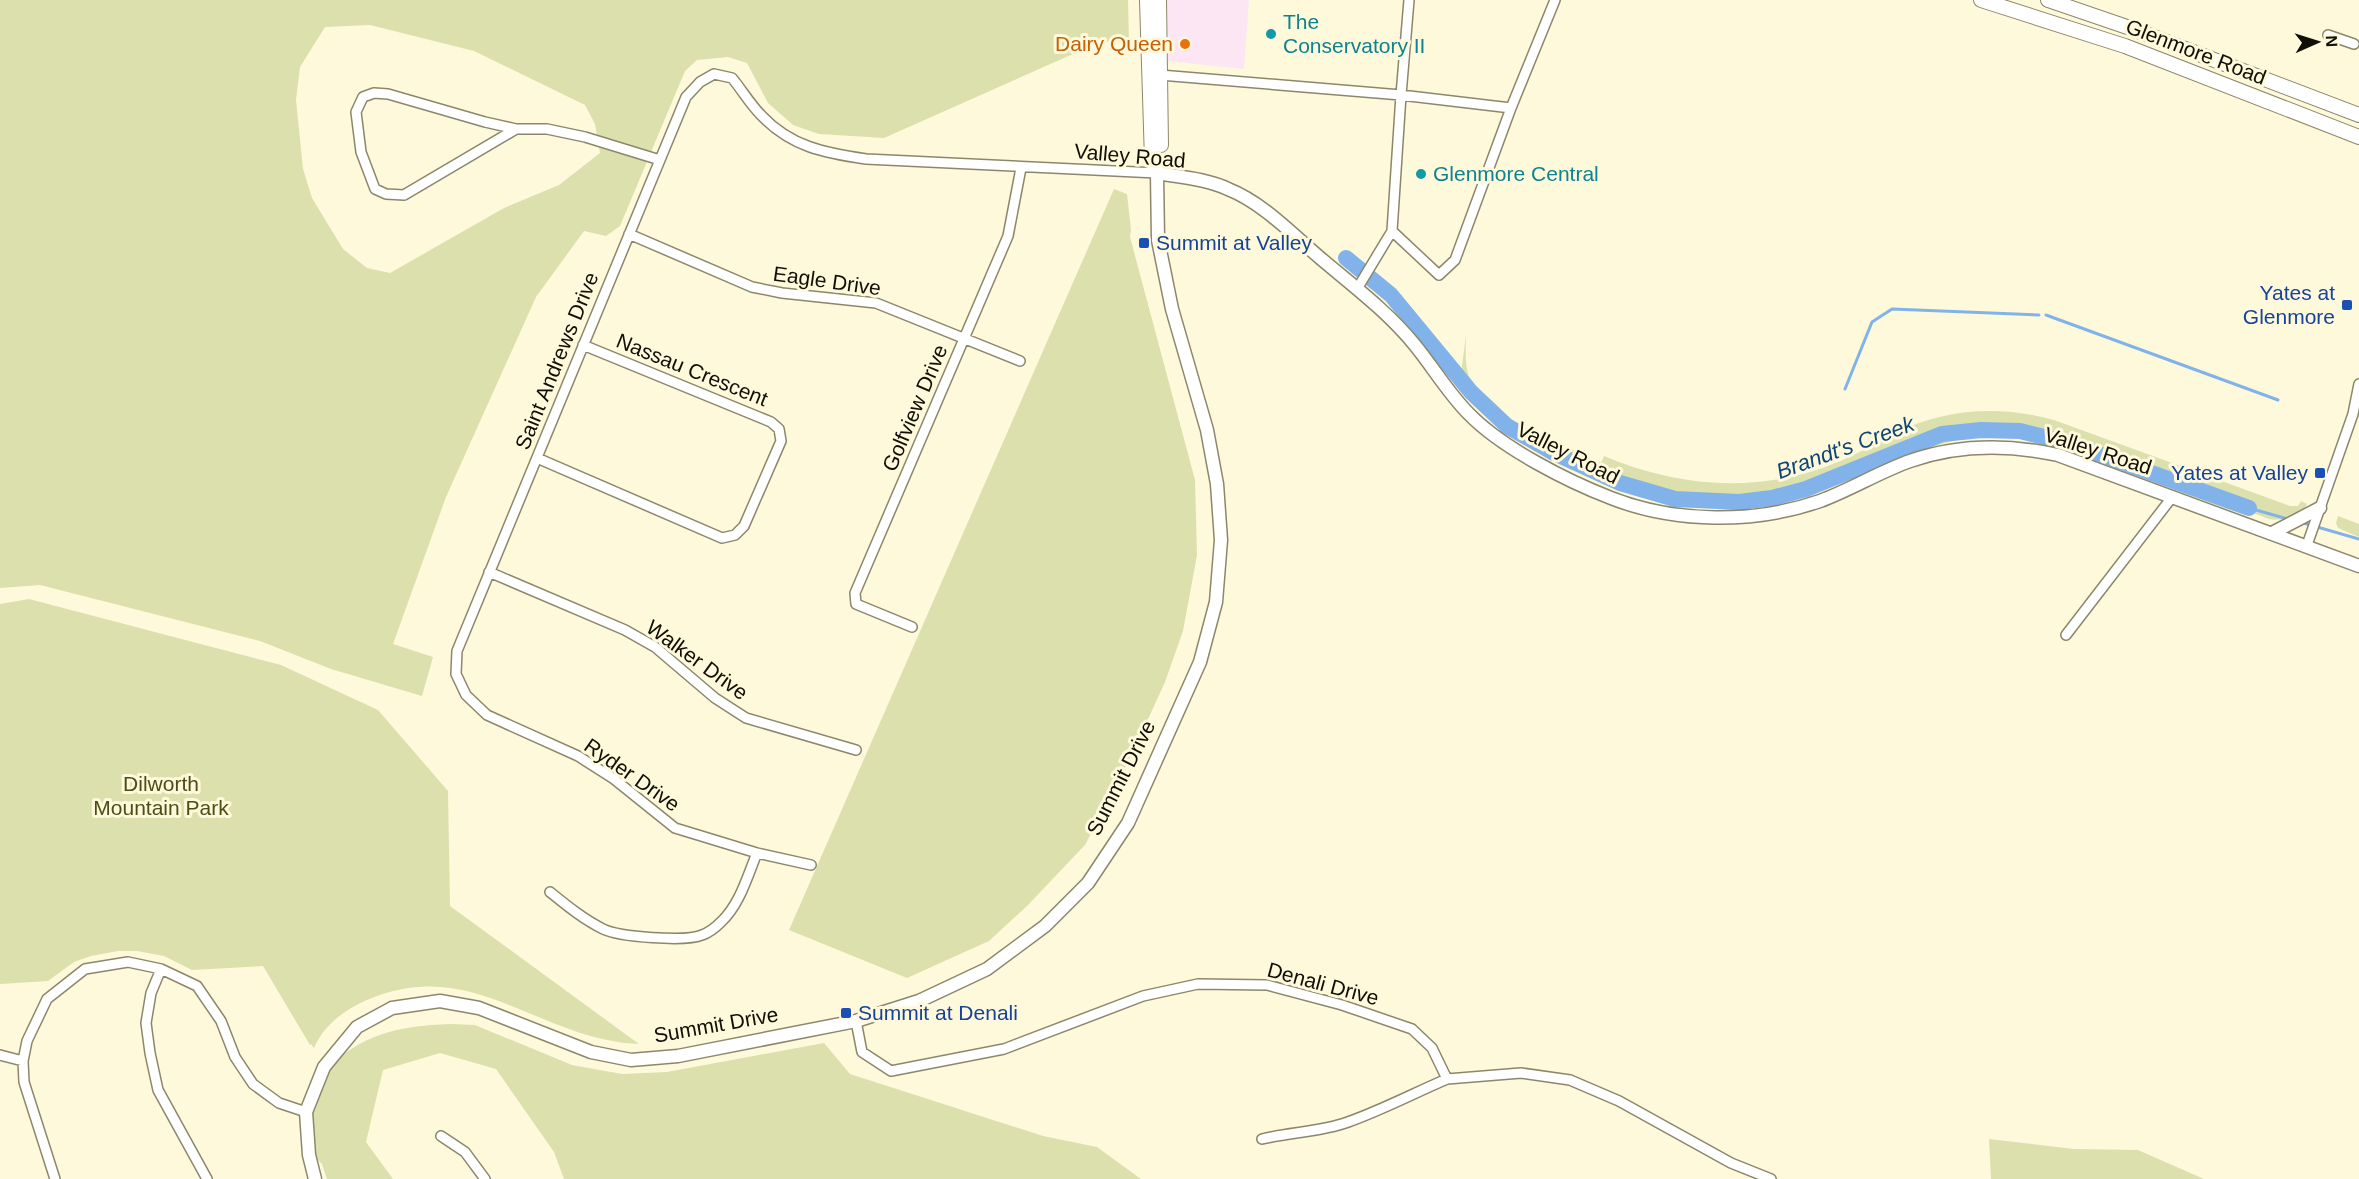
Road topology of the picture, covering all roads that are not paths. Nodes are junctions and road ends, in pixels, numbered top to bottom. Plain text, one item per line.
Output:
1 (1147, 0) edge
2 (1159, 0) edge
3 (1409, 0) edge
4 (1555, 0) edge
5 (1982, 0) edge
6 (2048, 0) edge
7 (2328, 35) dead end
8 (2354, 44) dead end
9 (714, 74) joint
10 (1160, 75) junction
11 (1401, 95) junction
12 (1511, 108) junction
13 (2359, 115) edge
14 (516, 129) junction
15 (2359, 137) edge
16 (660, 160) junction
17 (1021, 168) junction
18 (1157, 173) junction
19 (1392, 231) junction
20 (629, 234) junction
21 (1357, 289) junction
22 (964, 339) junction
23 (583, 345) junction
24 (1020, 362) dead end
25 (2359, 384) edge
26 (537, 458) junction
27 (2173, 496) junction
28 (2320, 508) junction
29 (2272, 533) junction
30 (2307, 545) junction
31 (2359, 566) edge
32 (489, 572) junction
33 (912, 627) dead end
34 (2066, 635) dead end
35 (456, 674) joint
36 (856, 750) dead end
37 (757, 853) junction
38 (811, 865) dead end
39 (550, 892) dead end
40 (161, 969) junction
41 (856, 1021) junction
42 (0, 1054) edge
43 (23, 1061) junction
44 (1447, 1079) junction
45 (306, 1112) junction
46 (441, 1136) dead end
47 (1262, 1139) dead end
48 (55, 1179) edge
49 (207, 1179) edge
50 (315, 1179) edge
51 (485, 1179) edge
52 (1771, 1179) edge

1 - 18 main road, Summit Drive
2 - 10 main road, Summit Drive
3 - 11 street
4 - 12 street
5 - 15 main road, Glenmore Road
6 - 13 main road, Glenmore Road
7 - 8 street
9 - 16 street, Saint Andrews Drive
9 - 17 street, Valley Road
10 - 11 street
10 - 18 main road, Summit Drive
11 - 12 street
11 - 19 street
12 - 19 street
14 - 14 street
14 - 16 street
16 - 20 street, Saint Andrews Drive
17 - 18 street, Valley Road
17 - 22 street, Golfview Drive
18 - 21 street, Valley Road
18 - 41 street, Summit Drive
19 - 21 street
20 - 22 street, Eagle Drive
20 - 23 street, Saint Andrews Drive
21 - 27 street, Valley Road
22 - 24 street, Eagle Drive
22 - 33 street, Golfview Drive
23 - 26 street, Saint Andrews Drive
23 - 26 street, Nassau Crescent
25 - 28 street
26 - 32 street, Saint Andrews Drive
27 - 29 street, Valley Road
27 - 34 street
28 - 29 street
28 - 30 street
29 - 30 street, Valley Road
30 - 31 street, Valley Road
32 - 35 street, Saint Andrews Drive
32 - 36 street, Walker Drive
35 - 37 street, Ryder Drive
37 - 38 street, Ryder Drive
37 - 39 street
40 - 43 street
40 - 45 street
40 - 49 street
41 - 44 street, Denali Drive
41 - 45 street, Summit Drive
42 - 43 street
43 - 48 street
44 - 47 street
44 - 52 street
45 - 50 street, Summit Drive
46 - 51 street

